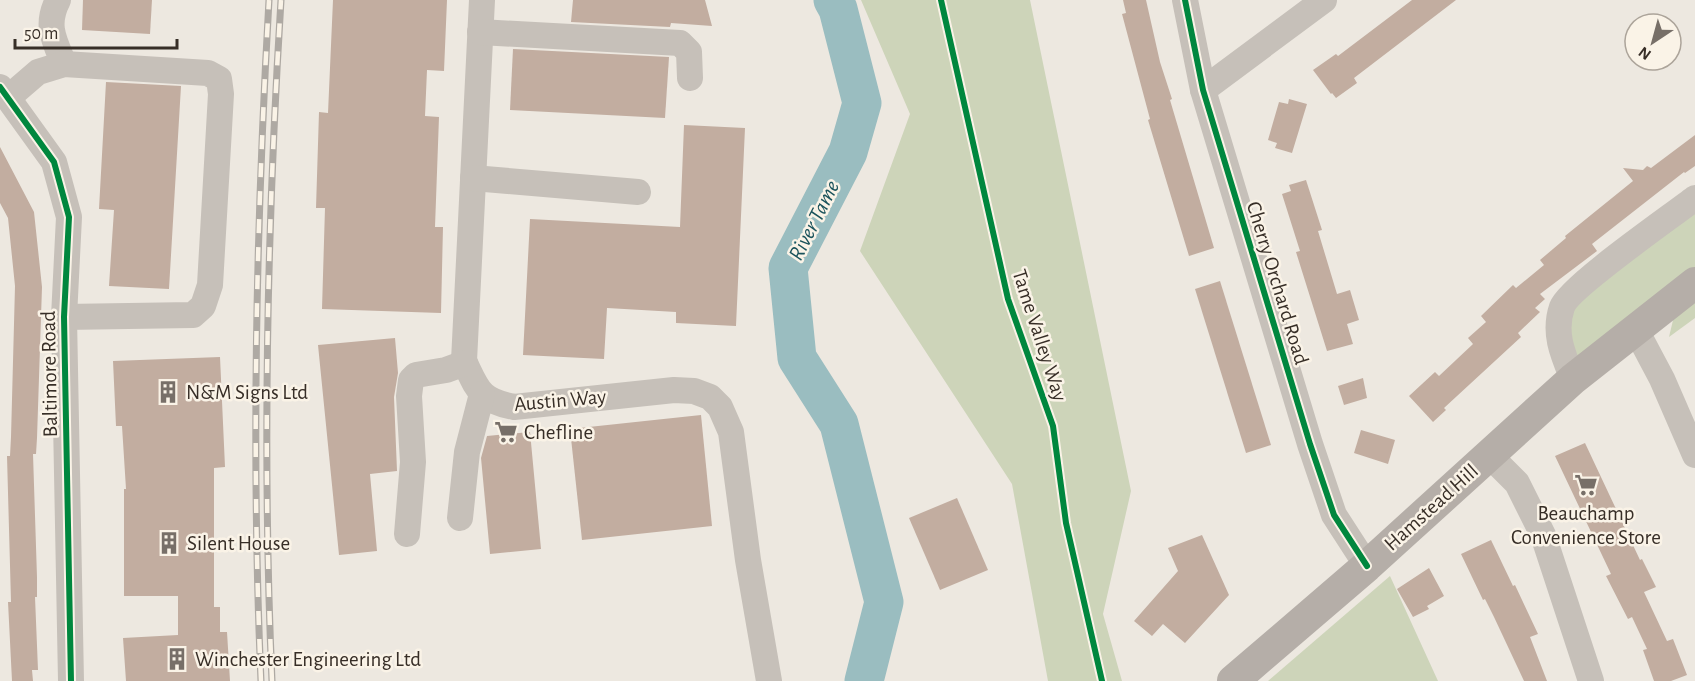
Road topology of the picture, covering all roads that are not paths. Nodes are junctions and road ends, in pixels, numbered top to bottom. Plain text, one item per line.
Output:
1 (57, 0) edge
2 (482, 0) edge
3 (1185, 0) edge
4 (1324, 0) edge
5 (480, 32) junction
6 (64, 63) junction
7 (690, 78) dead end
8 (1203, 90) junction
9 (4, 92) edge
10 (473, 178) junction
11 (638, 192) dead end
12 (1695, 198) edge
13 (1695, 283) edge
14 (64, 317) junction
15 (1636, 330) junction
16 (465, 363) junction
17 (1573, 379) junction
18 (482, 394) junction
19 (1489, 455) junction
20 (1695, 455) edge
21 (460, 518) dead end
22 (407, 534) dead end
23 (1367, 566) junction
24 (1243, 678) edge
25 (71, 681) edge
26 (769, 681) edge
27 (1591, 681) edge

1 - 6 street
2 - 5 street
3 - 8 street, Cherry Orchard Road
4 - 8 street
5 - 7 street
5 - 10 street
6 - 9 street
6 - 14 street
8 - 23 street, Cherry Orchard Road
9 - 14 street, Baltimore Road
10 - 11 street
10 - 16 street
12 - 17 street
13 - 15 main road, Hamstead Hill
14 - 25 street, Baltimore Road
15 - 17 main road, Hamstead Hill
15 - 20 street
16 - 18 street, Austin Way
16 - 22 street
17 - 19 main road, Hamstead Hill
18 - 21 street
18 - 26 street, Austin Way
19 - 23 main road, Hamstead Hill
19 - 27 street
23 - 24 main road, Hamstead Hill

